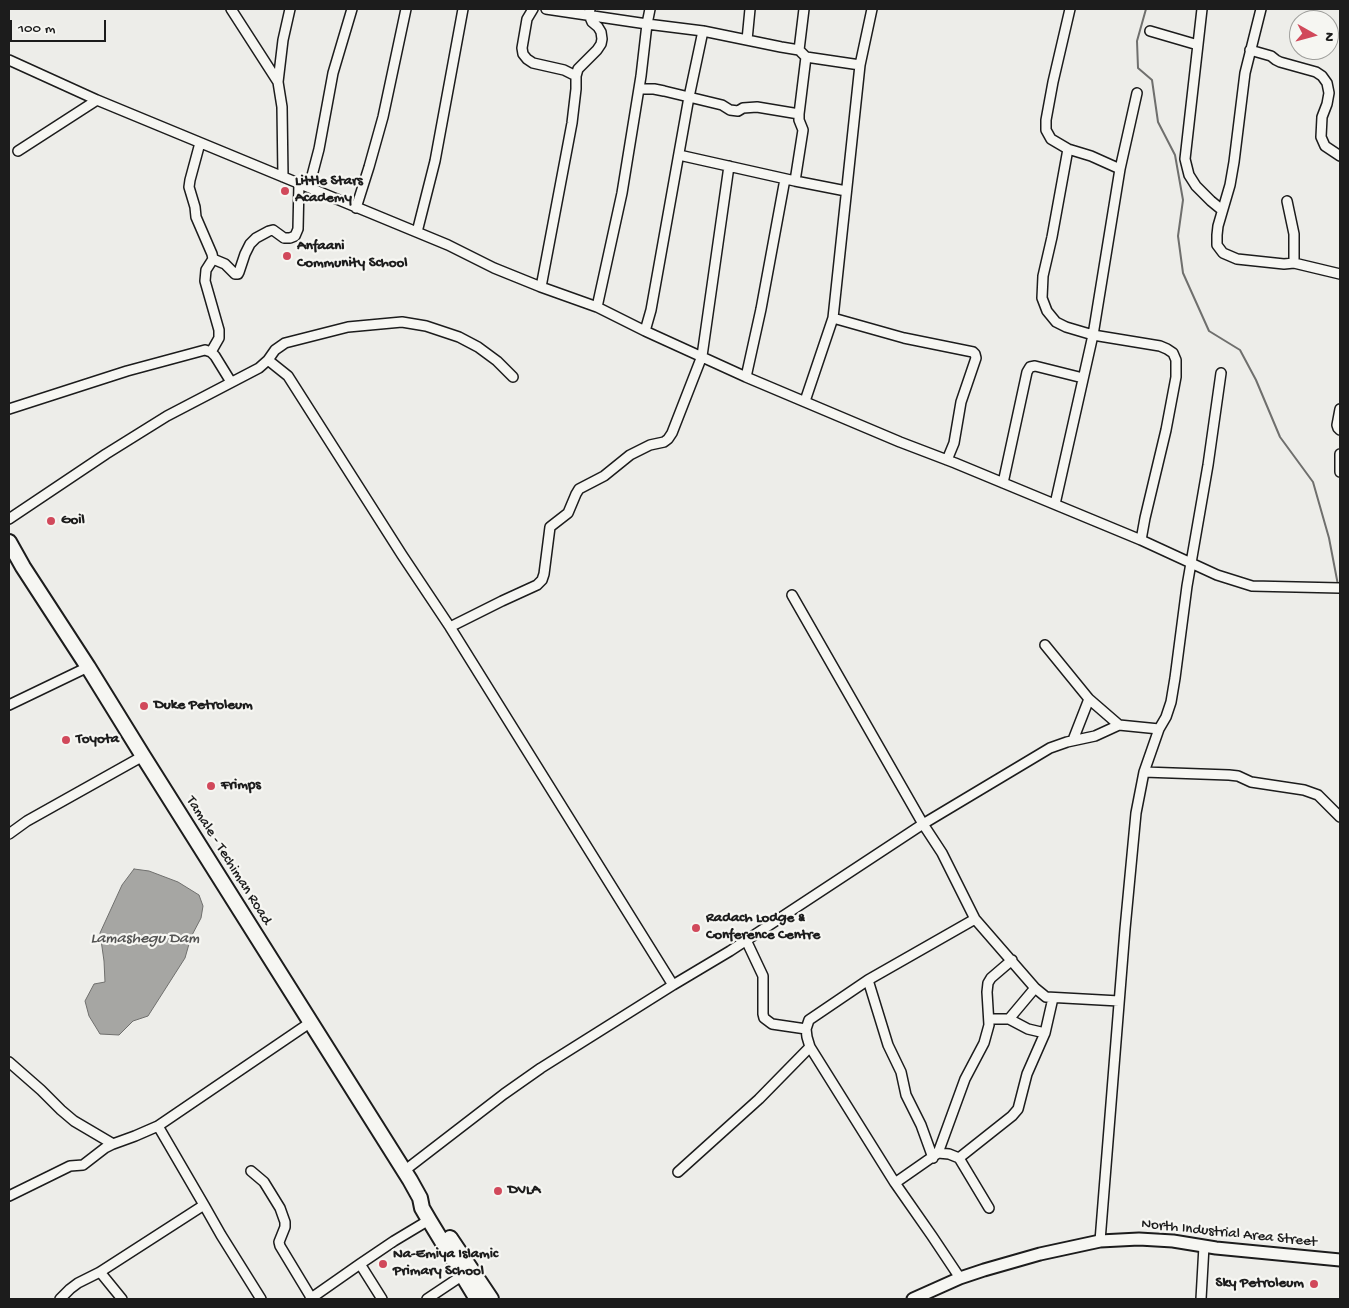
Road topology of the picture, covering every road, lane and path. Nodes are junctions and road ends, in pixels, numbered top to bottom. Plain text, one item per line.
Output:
1 (231, 9) edge
2 (290, 9) edge
3 (352, 9) edge
4 (406, 9) edge
5 (463, 9) edge
6 (533, 9) edge
7 (546, 9) edge
8 (650, 9) edge
9 (750, 9) edge
10 (804, 9) edge
11 (872, 9) edge
12 (1070, 9) edge
13 (1202, 9) edge
14 (1261, 9) edge
15 (590, 12) edge
16 (647, 24) junction
17 (703, 31) junction
18 (1150, 31) dead end
19 (747, 40) junction
20 (1198, 45) junction
21 (799, 50) junction
22 (1250, 50) junction
23 (806, 57) junction
24 (9, 60) edge
25 (860, 65) junction
26 (576, 76) junction
27 (278, 82) junction
28 (639, 89) junction
29 (1138, 92) dead end
30 (689, 97) junction
31 (97, 100) junction
32 (799, 114) junction
33 (200, 143) junction
34 (1068, 149) junction
35 (18, 151) dead end
36 (678, 156) junction
37 (1340, 156) edge
38 (729, 166) junction
39 (1120, 169) junction
40 (283, 177) junction
41 (785, 179) junction
42 (795, 181) junction
43 (299, 183) junction
44 (309, 187) junction
45 (846, 191) junction
46 (1287, 201) dead end
47 (356, 208) junction
48 (1222, 210) junction
49 (418, 232) junction
50 (213, 259) junction
51 (1294, 263) junction
52 (1340, 274) edge
53 (541, 287) junction
54 (597, 307) junction
55 (833, 318) junction
56 (645, 330) junction
57 (1093, 335) junction
58 (211, 352) junction
59 (702, 356) junction
60 (268, 360) junction
61 (1221, 373) dead end
62 (513, 377) dead end
63 (746, 377) junction
64 (1083, 378) junction
65 (231, 382) junction
66 (805, 401) junction
67 (1340, 408) edge
68 (9, 409) edge
69 (1340, 430) edge
70 (1340, 454) edge
71 (947, 460) junction
72 (1340, 472) edge
73 (1003, 483) junction
74 (1055, 504) junction
75 (9, 519) edge
76 (1141, 540) junction
77 (9, 542) edge
78 (1191, 563) junction
79 (1337, 588) edge
80 (792, 595) dead end
81 (450, 627) junction
82 (1045, 645) dead end
83 (88, 666) junction
84 (1089, 699) junction
85 (9, 705) edge
86 (1119, 725) junction
87 (1159, 729) junction
88 (1073, 740) junction
89 (143, 756) junction
90 (1144, 772) junction
91 (1340, 817) edge
92 (923, 824) junction
93 (9, 834) edge
94 (975, 918) junction
95 (746, 940) junction
96 (1012, 960) junction
97 (868, 980) junction
98 (673, 985) junction
99 (1035, 988) junction
100 (1053, 998) junction
101 (1120, 1001) junction
102 (1009, 1019) junction
103 (989, 1020) junction
104 (311, 1022) junction
105 (806, 1028) junction
106 (1044, 1033) junction
107 (810, 1047) junction
108 (9, 1062) edge
109 (158, 1126) junction
110 (113, 1144) junction
111 (935, 1155) junction
112 (959, 1158) junction
113 (252, 1171) dead end
114 (404, 1171) junction
115 (678, 1172) dead end
116 (895, 1183) junction
117 (9, 1196) edge
118 (420, 1198) junction
119 (204, 1205) junction
120 (989, 1208) dead end
121 (429, 1220) junction
122 (1100, 1241) junction
123 (1204, 1246) junction
124 (1340, 1260) edge
125 (360, 1264) junction
126 (100, 1272) junction
127 (462, 1275) junction
128 (960, 1278) junction
129 (60, 1299) edge
130 (122, 1299) edge
131 (261, 1299) edge
132 (311, 1299) edge
133 (382, 1299) edge
134 (427, 1299) edge
135 (477, 1299) edge
136 (491, 1299) edge
137 (913, 1299) edge
138 (1201, 1299) edge

1 - 27 street
2 - 27 street
3 - 44 street
4 - 47 street
5 - 49 street
6 - 26 street
7 - 15 street
8 - 16 street
9 - 19 street
10 - 21 street
11 - 25 street
12 - 34 street
13 - 20 street
14 - 22 street
15 - 16 street
15 - 26 street
16 - 17 street
16 - 28 street
17 - 19 street
17 - 30 street
18 - 20 street
19 - 21 street
20 - 48 street
21 - 23 street
22 - 37 street
22 - 48 street
23 - 25 street
23 - 32 street
24 - 31 street
25 - 45 street
26 - 53 street
27 - 40 street
28 - 30 street
28 - 54 street
29 - 39 street
30 - 32 street
30 - 36 street
31 - 33 street
31 - 35 street
32 - 42 street
33 - 40 street
33 - 50 street
34 - 39 street
34 - 57 street
36 - 38 street
36 - 56 street
38 - 41 street
38 - 59 street
39 - 57 street
40 - 43 street
41 - 42 street
41 - 63 street
42 - 45 street
43 - 44 street
43 - 50 street
44 - 47 street
45 - 55 street
46 - 51 street
47 - 49 street
48 - 51 street
49 - 53 street
50 - 58 street
51 - 52 street
53 - 54 street
54 - 56 street
55 - 66 street
55 - 71 street
56 - 59 street
57 - 64 street
57 - 76 street
58 - 65 street
58 - 68 street
59 - 63 street
59 - 81 street
60 - 62 street
60 - 65 street
60 - 81 street
61 - 78 street
63 - 66 street
64 - 73 street
64 - 74 street
65 - 75 street
66 - 71 street
67 - 69 street
70 - 72 street
71 - 73 street
73 - 74 street
74 - 76 street
76 - 78 street
77 - 83 highway, Tamale - Techiman Road
78 - 79 street
78 - 87 street
80 - 92 street
81 - 98 street
82 - 84 street
83 - 85 street
83 - 89 highway, Tamale - Techiman Road
84 - 86 street
84 - 88 street
86 - 87 street
86 - 88 street
87 - 90 street
88 - 92 street
89 - 93 street
89 - 104 highway, Tamale - Techiman Road
90 - 91 street
90 - 101 street
92 - 94 street
92 - 95 street
94 - 96 street
94 - 97 street
95 - 98 street
95 - 105 street
96 - 99 street
96 - 103 street
97 - 105 street
97 - 111 street
98 - 114 street
99 - 100 street
99 - 102 street
100 - 101 street
100 - 106 street
101 - 122 street
102 - 103 street
102 - 106 street
103 - 111 street
104 - 109 street
104 - 114 highway, Tamale - Techiman Road
105 - 107 street
106 - 112 street
107 - 115 street
107 - 116 street
108 - 110 street
109 - 110 street
109 - 119 street
110 - 117 street
111 - 112 street
111 - 116 street
112 - 120 street
113 - 132 street
114 - 118 highway, Tamale - Techiman Road
116 - 128 street
118 - 121 highway
118 - 136 highway
119 - 126 street
119 - 131 street
121 - 125 street
121 - 127 highway
122 - 123 main road, North Industrial Area Street
122 - 128 main road, North Industrial Area Street
123 - 124 main road, North Industrial Area Street
123 - 138 street
125 - 132 street
125 - 133 street
126 - 129 street
126 - 130 street
127 - 134 street
127 - 135 highway
128 - 137 main road, North Industrial Area Street

